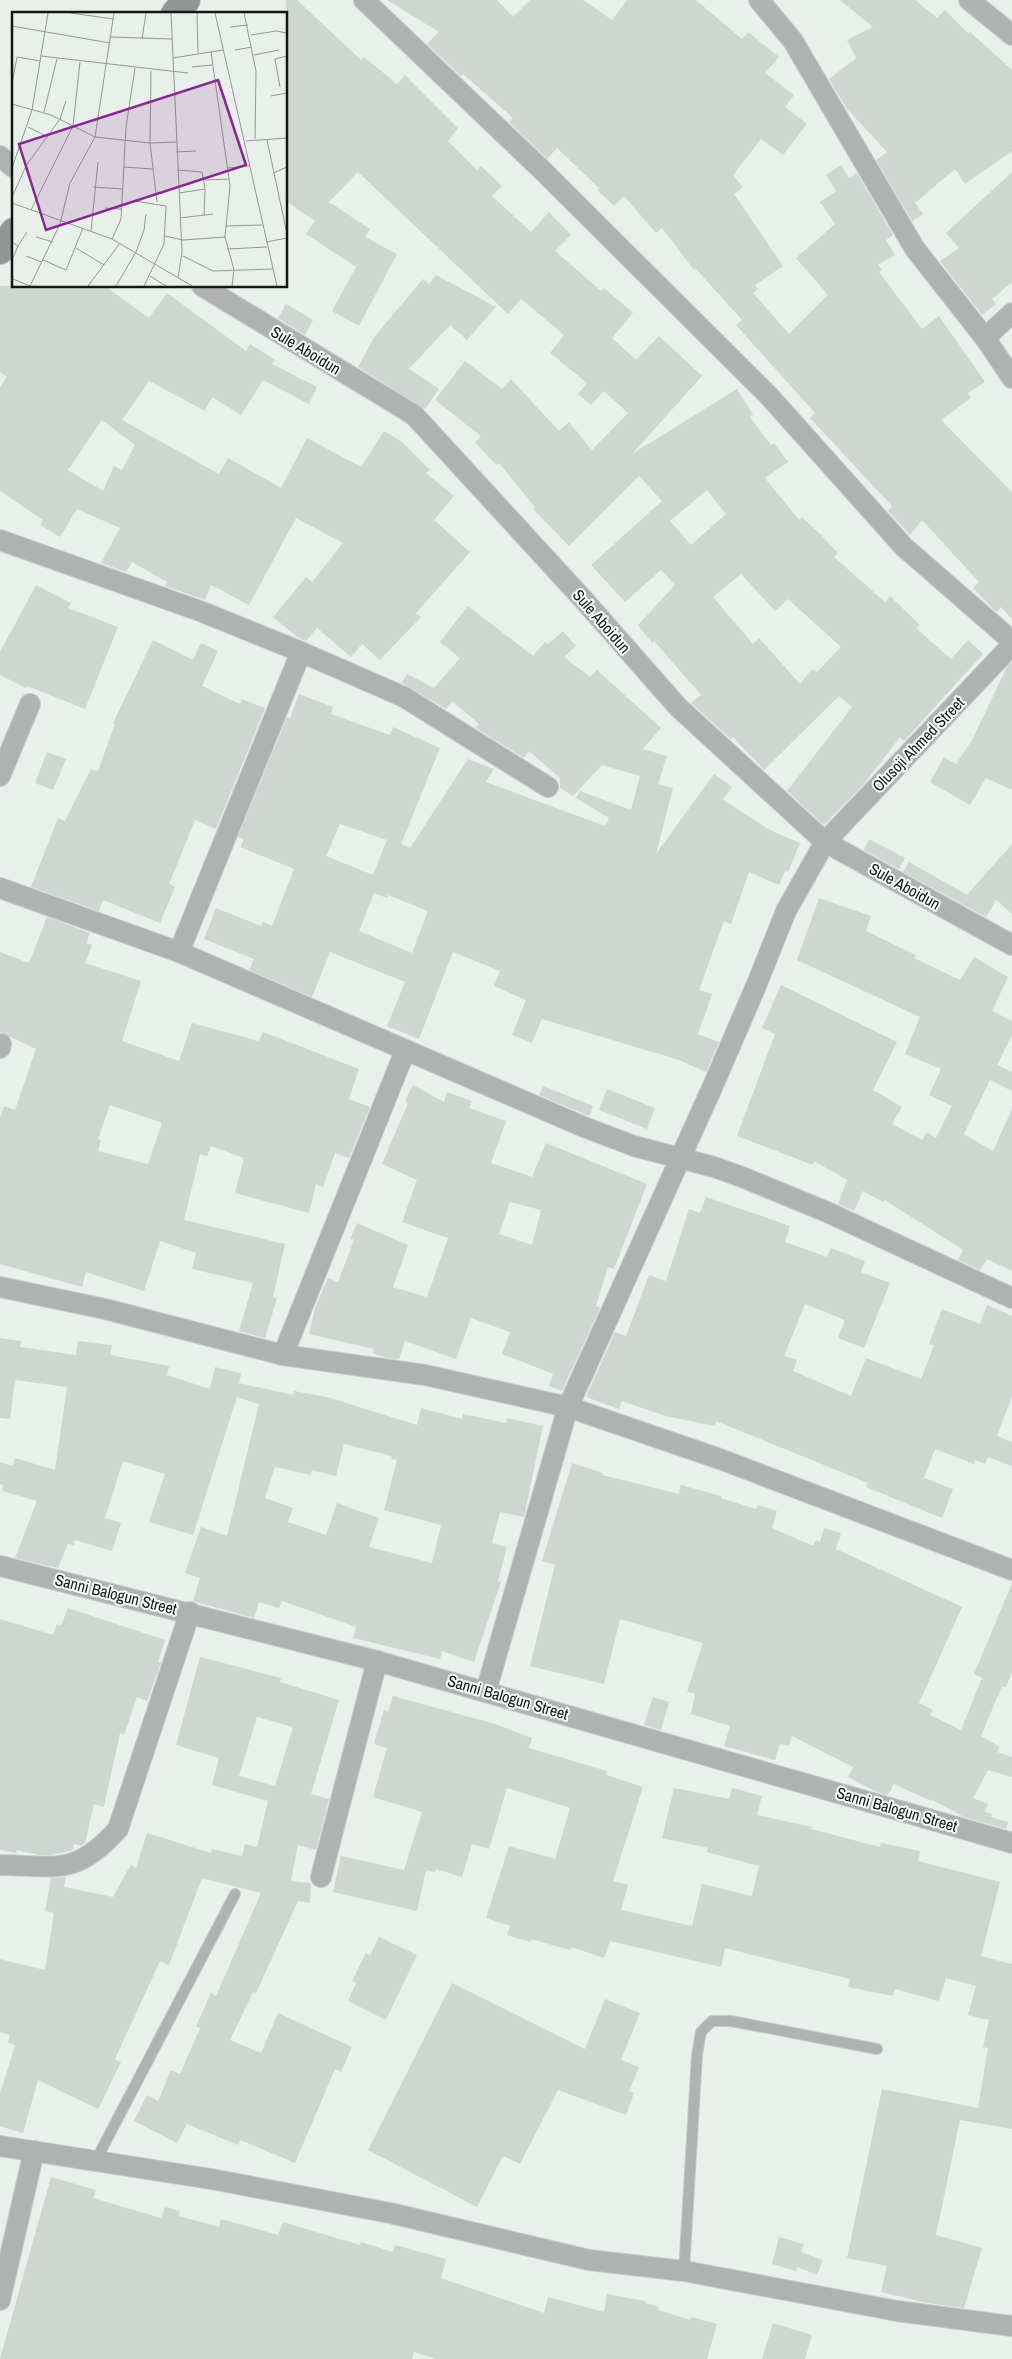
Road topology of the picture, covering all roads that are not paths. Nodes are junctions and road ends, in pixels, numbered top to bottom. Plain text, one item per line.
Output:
1 (186, 0) edge
2 (364, 0) edge
3 (759, 0) edge
4 (969, 0) edge
5 (177, 12) edge
6 (1012, 35) edge
7 (0, 156) edge
8 (12, 166) edge
9 (12, 235) edge
10 (0, 250) edge
11 (205, 288) edge
12 (1012, 313) edge
13 (985, 338) junction
14 (1012, 378) edge
15 (0, 540) edge
16 (1012, 641) edge
17 (1012, 645) edge
18 (301, 652) junction
19 (30, 704) dead end
20 (0, 776) edge
21 (548, 788) dead end
22 (825, 842) junction
23 (0, 888) edge
24 (1012, 945) edge
25 (179, 952) junction
26 (405, 1051) junction
27 (680, 1159) junction
28 (0, 1287) edge
29 (1012, 1298) edge
30 (282, 1355) junction
31 (568, 1406) junction
32 (0, 1566) edge
33 (1012, 1570) edge
34 (190, 1612) junction
35 (377, 1661) junction
36 (486, 1691) junction
37 (1012, 1843) edge
38 (0, 1865) edge
39 (321, 1877) dead end
40 (235, 1894) dead end
41 (877, 2048) dead end
42 (0, 2146) edge
43 (34, 2151) junction
44 (95, 2162) junction
45 (684, 2271) junction
46 (0, 2300) edge
47 (1012, 2326) edge

1 - 5 street
2 - 16 street
3 - 13 street
4 - 6 street
7 - 8 street
9 - 10 street
11 - 22 street, Sule Aboidun
12 - 13 street
13 - 14 street
15 - 18 street
17 - 22 street, Olusoji Ahmed Street
18 - 21 street
18 - 25 street
19 - 20 street
22 - 24 street, Sule Aboidun
22 - 27 street, Olusoji Ahmed Street
23 - 25 street
25 - 26 street
26 - 27 street
26 - 30 street
27 - 29 street
27 - 31 street, Olusoji Ahmed Street
28 - 30 street
30 - 31 street
31 - 33 street
31 - 36 street, Olusoji Ahmed Street
32 - 34 street, Sanni Balogun Street
34 - 35 street, Sanni Balogun Street
34 - 38 street
35 - 36 street, Sanni Balogun Street
35 - 39 street
36 - 37 street, Sanni Balogun Street
40 - 44 lane
41 - 45 lane
42 - 43 street
43 - 44 street
43 - 46 street
44 - 45 street
45 - 47 street

